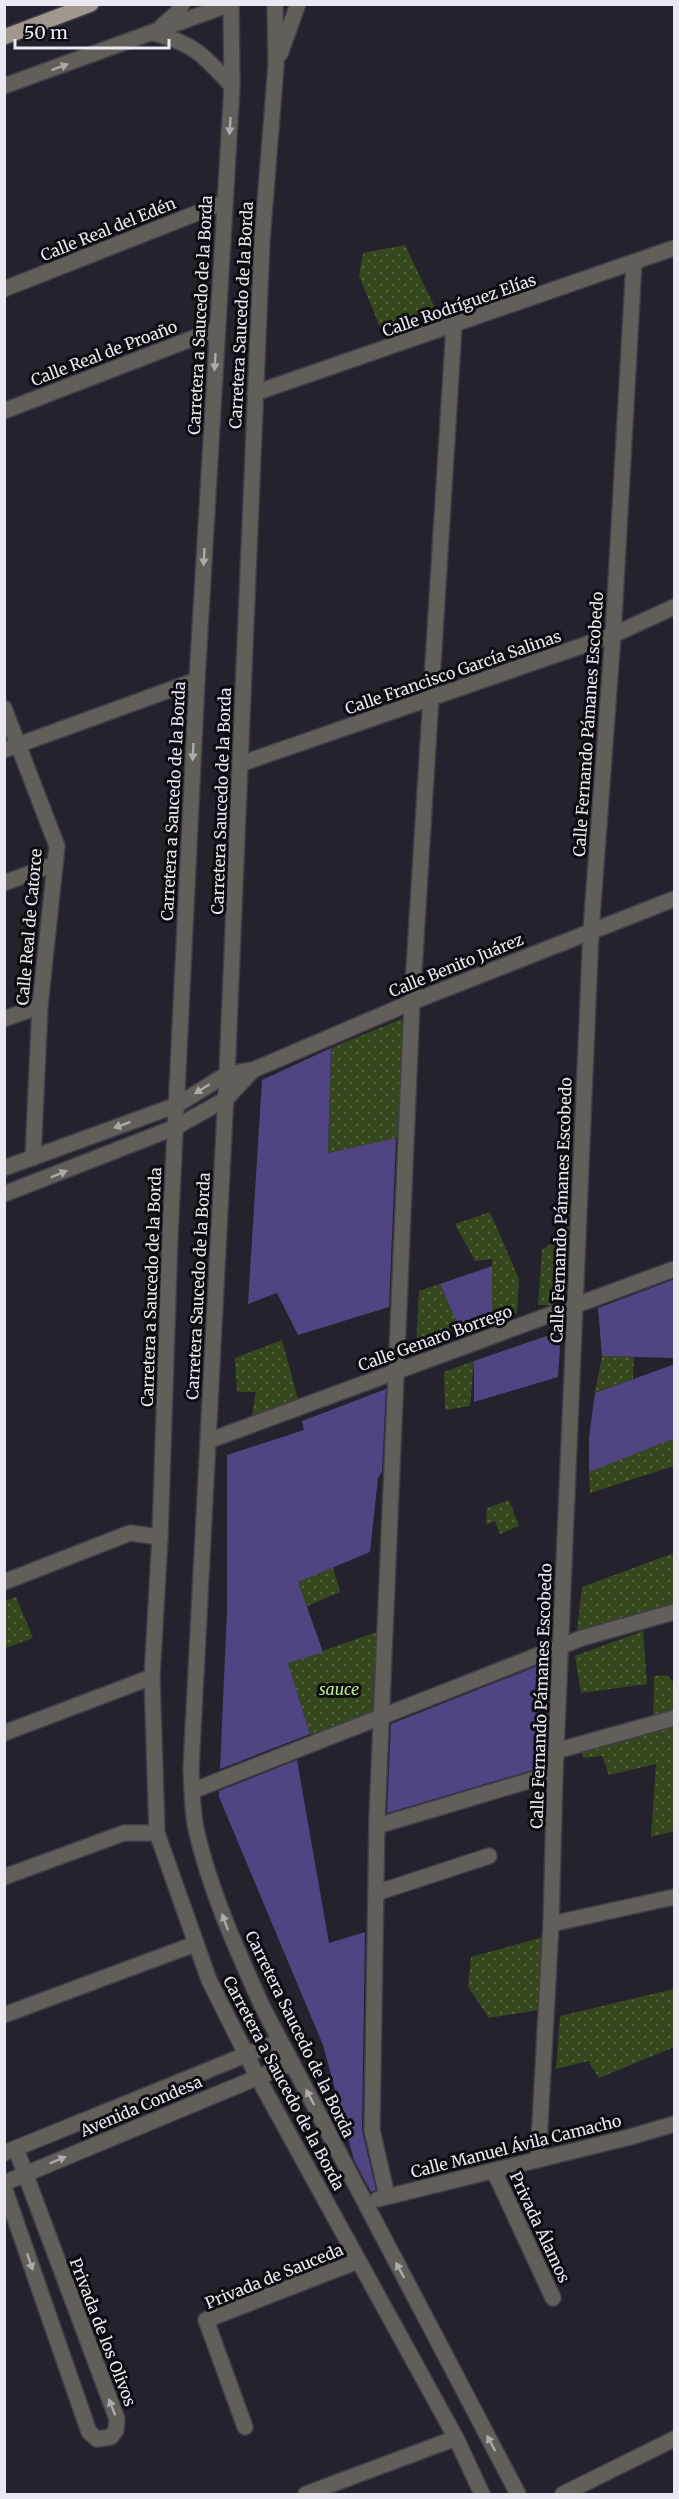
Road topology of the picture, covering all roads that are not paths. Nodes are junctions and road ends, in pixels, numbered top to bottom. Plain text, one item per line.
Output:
1 (91, 4) edge
2 (182, 4) edge
3 (231, 4) edge
4 (274, 4) edge
5 (298, 4) edge
6 (153, 33) junction
7 (4, 37) edge
8 (276, 65) junction
9 (4, 86) edge
10 (232, 86) junction
11 (225, 202) junction
12 (675, 248) edge
13 (634, 262) junction
14 (4, 289) edge
15 (454, 326) junction
16 (217, 329) junction
17 (255, 393) junction
18 (4, 411) edge
19 (675, 607) edge
20 (613, 635) junction
21 (196, 680) junction
22 (432, 700) junction
23 (4, 708) edge
24 (11, 747) edge
25 (240, 764) junction
26 (55, 864) junction
27 (4, 884) edge
28 (675, 899) edge
29 (591, 931) junction
30 (412, 1002) junction
31 (40, 1006) junction
32 (4, 1019) edge
33 (253, 1070) junction
34 (227, 1074) junction
35 (226, 1099) junction
36 (177, 1105) junction
37 (176, 1127) junction
38 (33, 1158) junction
39 (4, 1168) edge
40 (4, 1194) edge
41 (675, 1269) edge
42 (575, 1305) junction
43 (396, 1372) junction
44 (208, 1441) junction
45 (160, 1537) junction
46 (4, 1581) edge
47 (675, 1612) edge
48 (561, 1647) junction
49 (152, 1677) junction
50 (382, 1717) junction
51 (675, 1718) edge
52 (4, 1733) edge
53 (556, 1751) junction
54 (555, 1773) junction
55 (192, 1791) junction
56 (377, 1826) junction
57 (157, 1833) junction
58 (489, 1856) dead end
59 (4, 1877) edge
60 (376, 1893) junction
61 (675, 1896) edge
62 (551, 1924) junction
63 (195, 1944) junction
64 (4, 2015) edge
65 (280, 2041) junction
66 (246, 2053) junction
67 (292, 2063) junction
68 (257, 2076) junction
69 (675, 2124) edge
70 (10, 2151) edge
71 (538, 2160) junction
72 (494, 2171) junction
73 (24, 2175) junction
74 (4, 2185) edge
75 (387, 2196) junction
76 (365, 2203) junction
77 (42, 2221) junction
78 (20, 2230) junction
79 (358, 2261) junction
80 (553, 2298) dead end
81 (82, 2328) junction
82 (56, 2336) junction
83 (245, 2427) dead end
84 (456, 2438) junction
85 (675, 2439) edge
86 (323, 2492) edge
87 (306, 2494) edge
88 (482, 2494) edge
89 (518, 2494) edge
90 (563, 2494) edge

1 - 7 main road
2 - 6 street
3 - 6 street
3 - 10 street, Carretera a Saucedo de la Borda
4 - 8 street, Carretera Saucedo de la Borda
5 - 8 street
9 -> 6 street
6 - 10 street
8 - 17 street, Carretera Saucedo de la Borda
10 -> 11 street, Carretera a Saucedo de la Borda
11 - 14 street, Calle Real del Edén
11 - 16 street, Carretera a Saucedo de la Borda
12 - 13 street, Calle Rodríguez Elías
13 - 15 street, Calle Rodríguez Elías
13 - 20 street, Calle Fernando Pámanes Escobedo
15 - 17 street, Calle Rodríguez Elías
15 - 22 street
16 - 18 street, Calle Real de Proaño
16 -> 21 street, Carretera a Saucedo de la Borda
17 - 25 street, Carretera Saucedo de la Borda
19 - 20 street, Calle Francisco García Salinas
20 - 22 street, Calle Francisco García Salinas
20 - 29 street, Calle Fernando Pámanes Escobedo
21 - 24 street
21 -> 36 street, Carretera a Saucedo de la Borda
22 - 25 street, Calle Francisco García Salinas
22 - 30 street
23 - 24 street, Calle Real de Catorce
24 - 26 street, Calle Real de Catorce
25 - 34 street, Carretera Saucedo de la Borda
26 - 27 street
26 - 31 street, Calle Real de Catorce
28 - 29 street, Calle Benito Juárez
29 - 30 street, Calle Benito Juárez
29 - 42 street, Calle Fernando Pámanes Escobedo
30 - 33 street, Calle Benito Juárez
30 - 43 street
31 - 32 street
31 - 38 street, Calle Real de Catorce
33 - 34 street, Calle Benito Juárez
33 - 35 street, Calle Benito Juárez
34 - 35 street, Carretera Saucedo de la Borda
34 -> 36 street
35 - 37 street, Calle Benito Juárez
35 - 44 street, Carretera Saucedo de la Borda
36 - 37 street, Carretera a Saucedo de la Borda
36 -> 38 street
40 -> 37 street, Calle Benito Juárez
37 - 45 street, Carretera a Saucedo de la Borda
38 - 39 street
41 - 42 street, Calle Genaro Borrego
42 - 43 street, Calle Genaro Borrego
42 - 48 street, Calle Fernando Pámanes Escobedo
43 - 44 street, Calle Genaro Borrego
43 - 50 street
44 - 55 street, Carretera Saucedo de la Borda
45 - 46 street
45 - 49 street, Carretera a Saucedo de la Borda
47 - 48 street
48 - 50 street
48 - 53 street, Calle Fernando Pámanes Escobedo
49 - 52 street
49 - 57 street, Carretera a Saucedo de la Borda
50 - 55 street
50 - 56 street
51 - 53 street
53 - 54 street, Calle Fernando Pámanes Escobedo
54 - 56 street
54 - 62 street, Calle Fernando Pámanes Escobedo
65 -> 55 street, Carretera Saucedo de la Borda
56 - 60 street
57 - 59 street
57 - 63 street, Carretera a Saucedo de la Borda
58 - 60 street
60 - 75 street
61 - 62 street
62 - 71 street, Calle Fernando Pámanes Escobedo
63 - 64 street
63 - 66 street, Carretera a Saucedo de la Borda
65 - 66 street, Avenida Condesa
65 - 67 street, Carretera Saucedo de la Borda
66 - 68 street, Carretera a Saucedo de la Borda
66 - 70 street, Avenida Condesa
67 - 68 street, Avenida Condesa
76 -> 67 street, Carretera Saucedo de la Borda
73 -> 68 street, Avenida Condesa
68 - 79 street, Carretera a Saucedo de la Borda
69 - 71 street, Calle Manuel Ávila Camacho
70 - 73 street, Privada de los Olivos
71 - 72 street, Calle Manuel Ávila Camacho
72 - 75 street, Calle Manuel Ávila Camacho
72 - 80 street, Privada Álamos
73 - 74 street, Avenida Condesa
73 - 77 street, Privada de los Olivos
74 - 78 street, Privada de los Olivos
75 - 76 street, Calle Manuel Ávila Camacho
89 -> 76 street, Carretera Saucedo de la Borda
77 - 78 street
77 - 81 street, Privada de los Olivos
78 -> 82 street, Privada de los Olivos
79 - 83 street, Privada de Sauceda
79 - 84 street, Carretera a Saucedo de la Borda
81 - 82 street
82 -> 81 street, Privada de los Olivos
84 - 86 street
84 - 88 street, Carretera a Saucedo de la Borda
85 - 90 street
86 - 87 street

